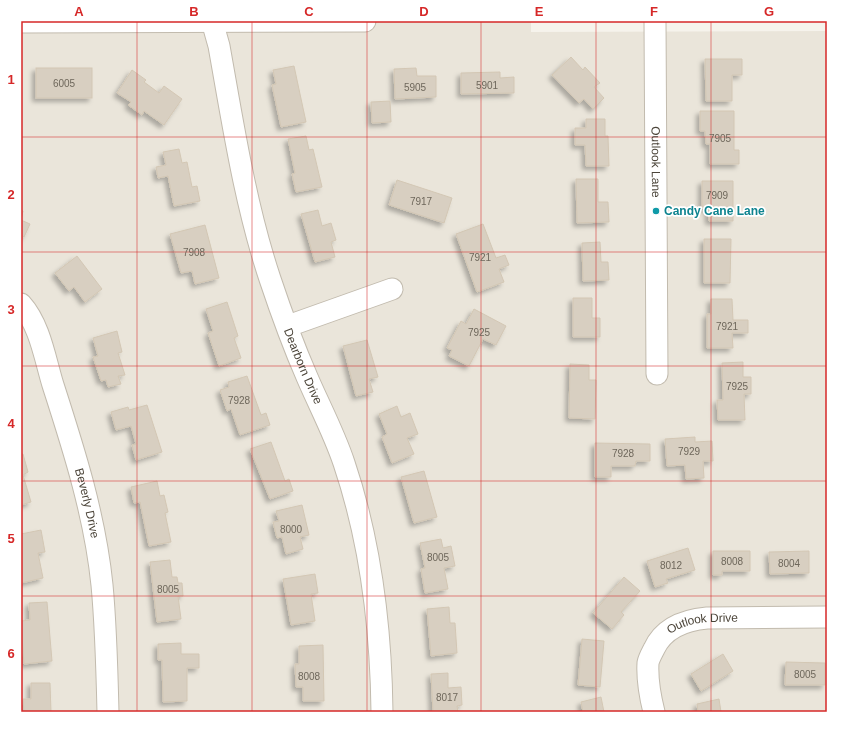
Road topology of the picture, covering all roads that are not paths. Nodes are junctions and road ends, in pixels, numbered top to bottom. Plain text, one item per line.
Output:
1 (212, 21) edge
2 (365, 21) edge
3 (655, 21) edge
4 (21, 22) edge
5 (392, 289) dead end
6 (21, 304) edge
7 (288, 326) junction
8 (657, 374) dead end
9 (827, 617) edge
10 (108, 712) edge
11 (382, 712) edge
12 (654, 712) edge

1 - 2 street
1 - 4 street
1 - 7 street, Dearborn Drive
3 - 8 street, Outlook Lane
5 - 7 street
6 - 10 street, Beverly Drive
7 - 11 street, Dearborn Drive
9 - 12 street, Outlook Drive

